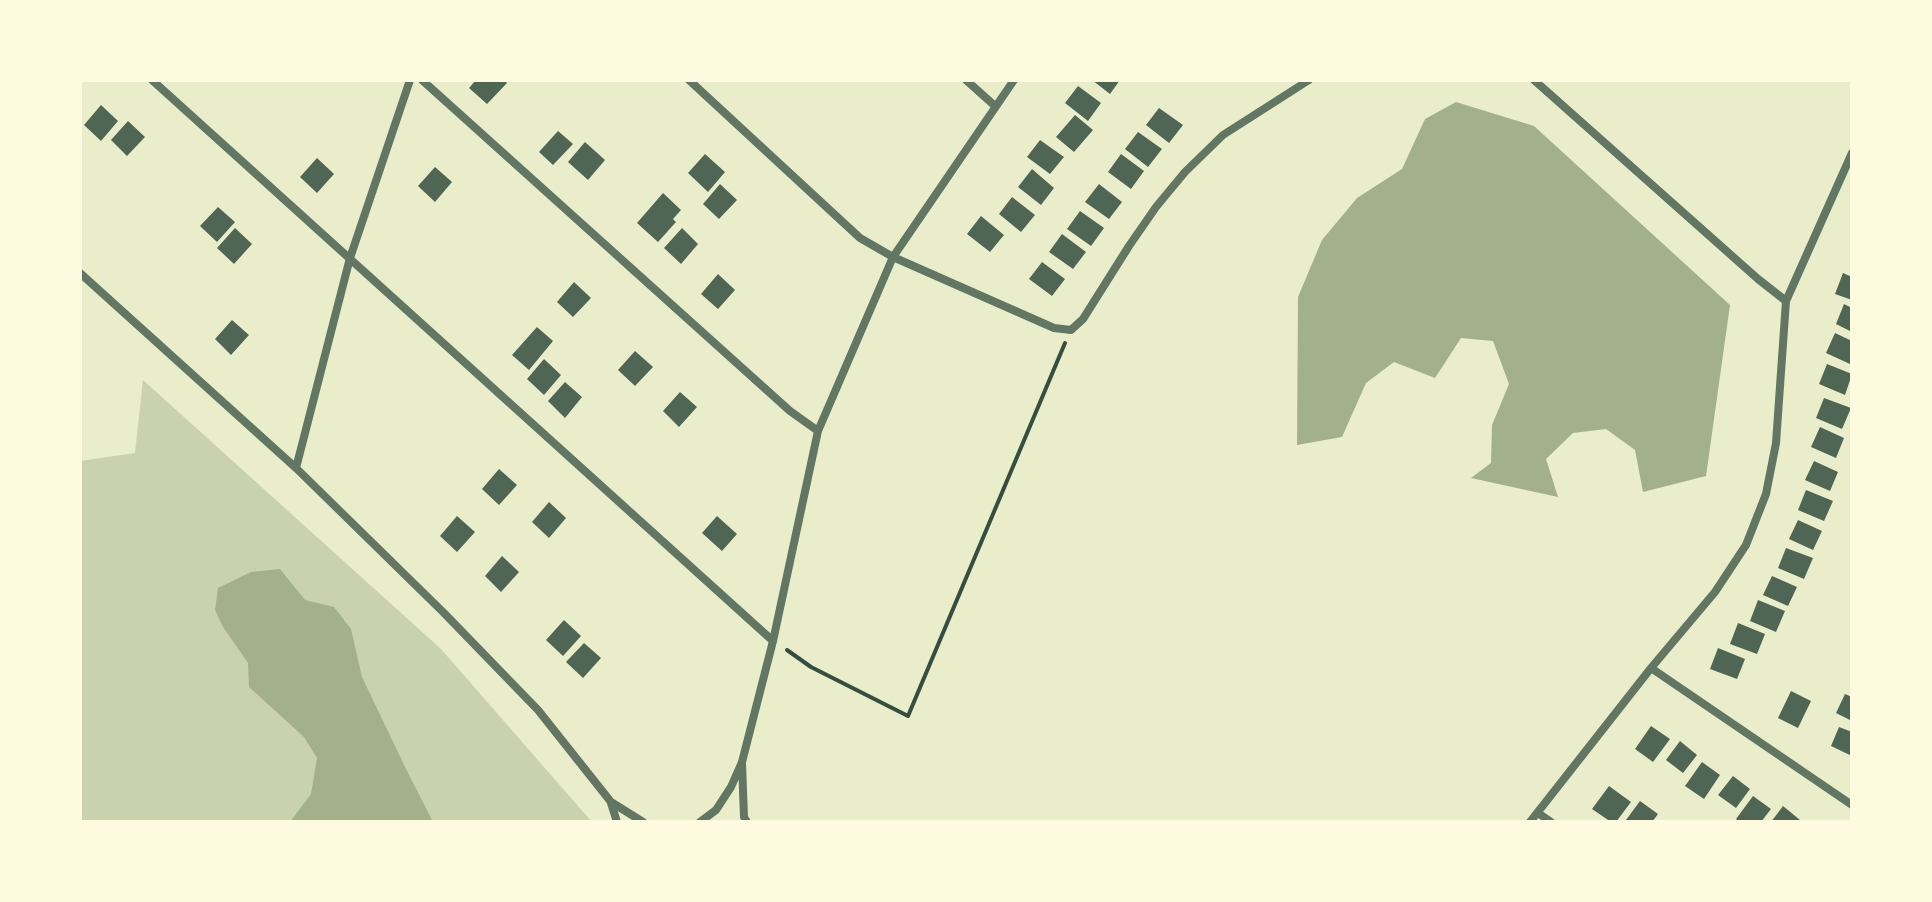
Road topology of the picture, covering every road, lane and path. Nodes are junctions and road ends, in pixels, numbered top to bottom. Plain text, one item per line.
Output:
1 (152, 80) edge
2 (410, 80) edge
3 (422, 80) edge
4 (689, 80) edge
5 (966, 80) edge
6 (1014, 80) edge
7 (1309, 80) edge
8 (1534, 80) edge
9 (995, 106) junction
10 (1852, 153) edge
11 (893, 257) junction
12 (350, 258) junction
13 (80, 273) edge
14 (1786, 301) junction
15 (1071, 330) junction
16 (818, 431) junction
17 (296, 468) junction
18 (773, 641) junction
19 (1651, 668) junction
20 (742, 762) junction
21 (611, 802) junction
22 (1852, 805) edge
23 (1538, 813) junction
24 (617, 822) edge
25 (643, 822) edge
26 (699, 822) edge
27 (706, 822) edge
28 (747, 822) edge
29 (1530, 822) edge
30 (1551, 822) edge

1 - 12 street
2 - 12 street
3 - 16 street
4 - 11 street
5 - 9 street
6 - 9 street
7 - 15 street
8 - 14 street
9 - 11 street
10 - 14 street
11 - 15 street
11 - 16 street
12 - 17 street
12 - 18 street
13 - 17 street
14 - 19 street
15 - 18 path
16 - 18 street
17 - 21 street
18 - 20 street
19 - 22 street
19 - 23 street
20 - 26 street
20 - 28 street
21 - 24 street
21 - 25 street
23 - 29 street
23 - 30 street
26 - 27 street

